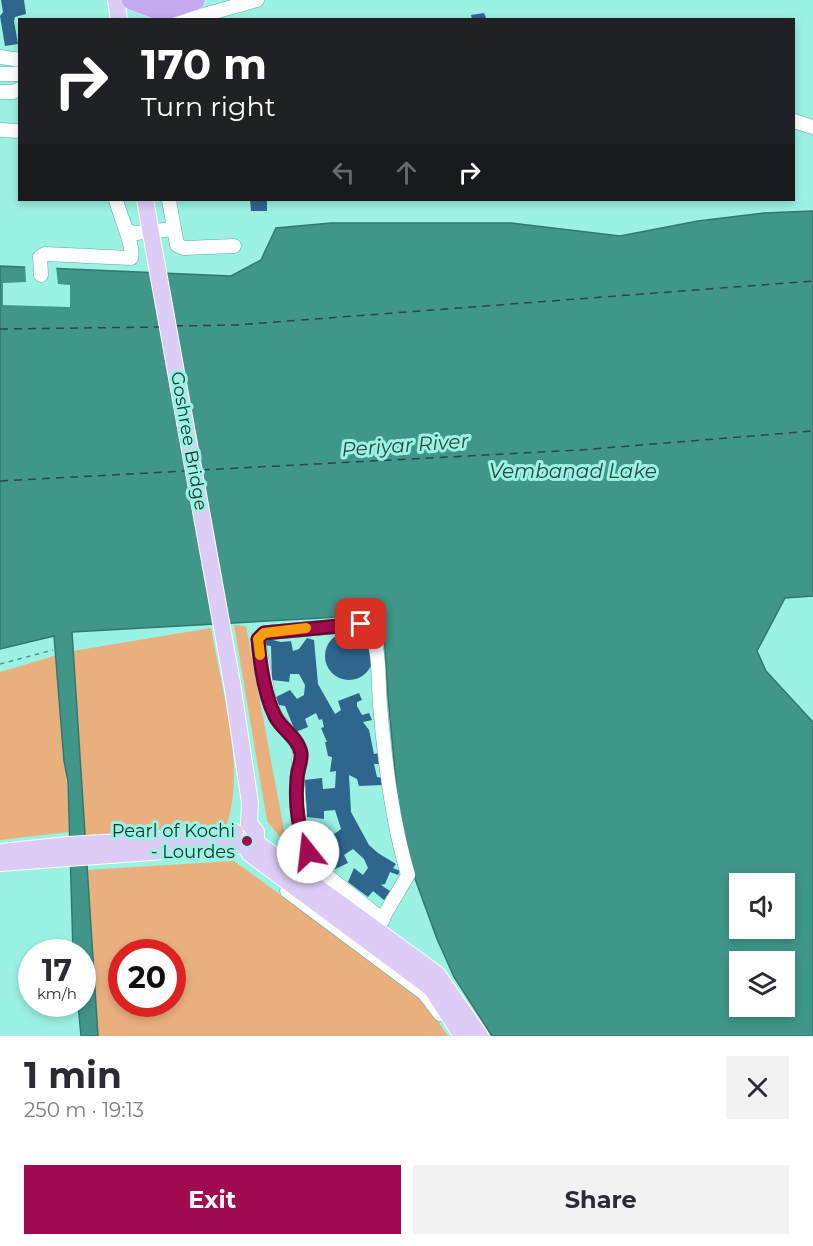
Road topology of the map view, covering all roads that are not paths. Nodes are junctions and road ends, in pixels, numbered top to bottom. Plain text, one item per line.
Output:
1 (116, 0) edge
2 (132, 0) edge
3 (257, 0) edge
4 (175, 7) edge
5 (119, 18) edge
6 (0, 57) edge
7 (18, 60) edge
8 (0, 74) edge
9 (18, 74) edge
10 (18, 90) edge
11 (0, 92) edge
12 (795, 121) edge
13 (813, 127) edge
14 (0, 130) edge
15 (18, 131) edge
16 (116, 201) edge
17 (145, 201) edge
18 (169, 201) edge
19 (173, 229) junction
20 (127, 231) junction
21 (234, 246) dead end
22 (41, 275) dead end
23 (244, 839) junction
24 (68, 851) junction
25 (0, 852) edge
26 (0, 863) edge
27 (379, 925) junction
28 (454, 1036) edge
29 (462, 1036) edge
30 (480, 1036) edge

1 - 5 main road
2 - 4 highway
3 - 4 street
6 - 7 street
8 - 9 street
10 - 11 street
12 - 13 street
14 - 15 street
16 - 20 street
17 - 23 main road, Goshree Bridge, bridge
18 - 19 street
19 - 20 street
19 - 21 street
20 - 22 street
23 - 24 main road
23 - 27 main road
23 - 28 street
23 - 29 main road
24 - 25 main road
24 - 26 main road
27 - 27 street
27 - 30 main road

